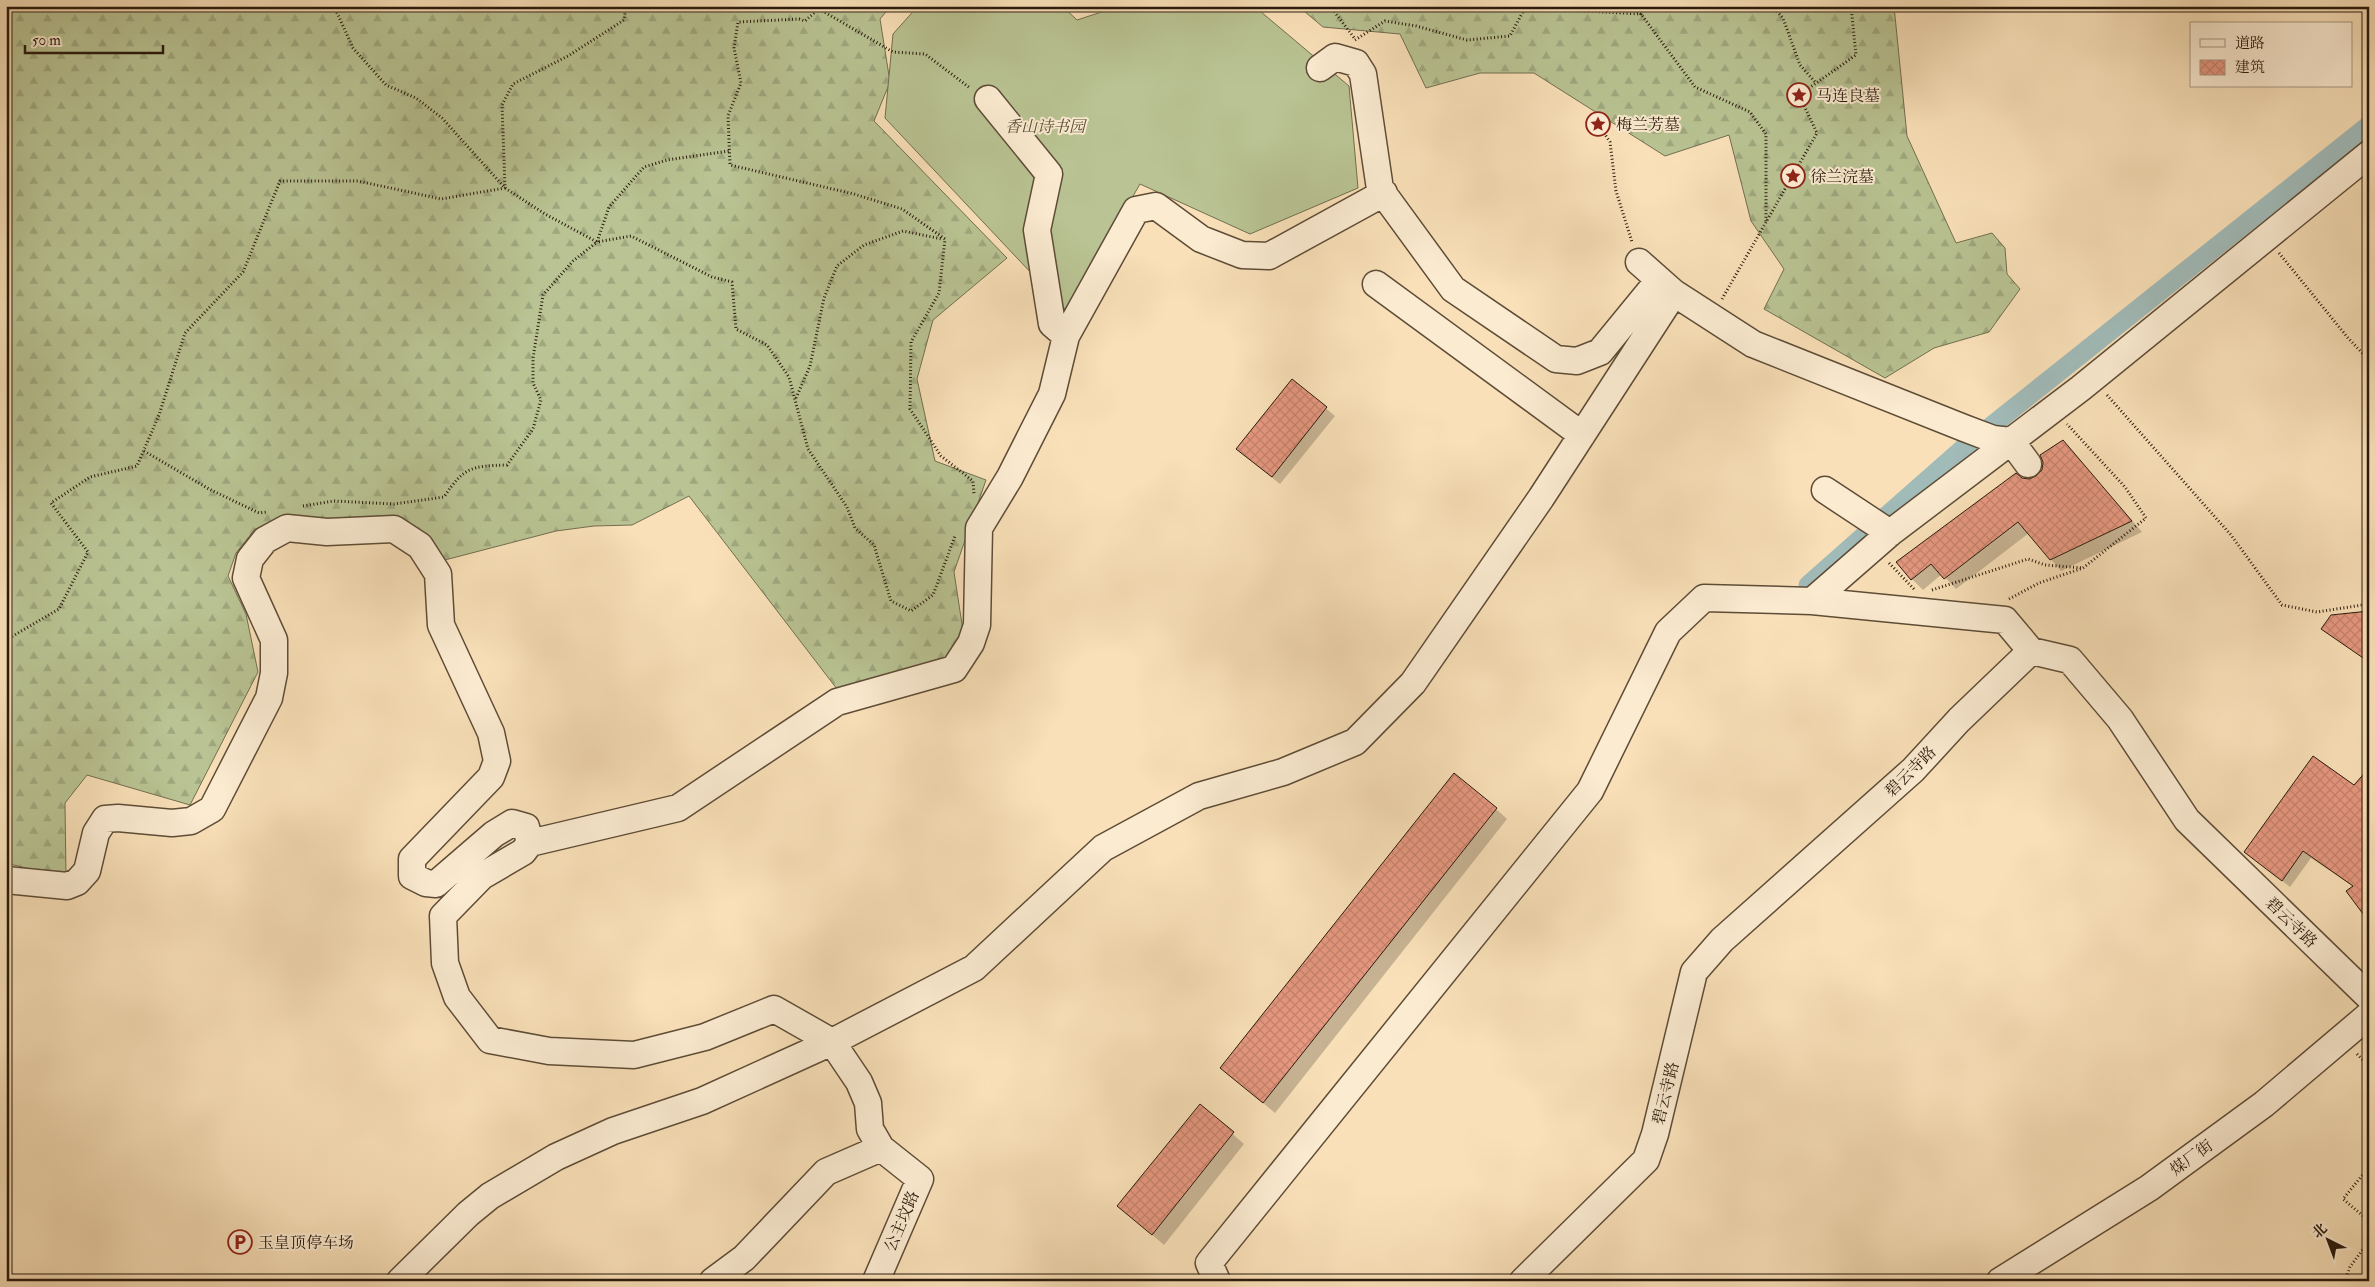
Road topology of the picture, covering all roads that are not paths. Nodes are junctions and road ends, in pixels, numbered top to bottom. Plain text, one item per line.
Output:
1 (1320, 68) dead end
2 (988, 99) road end
3 (2369, 154) edge
4 (1384, 193) junction
5 (1639, 262) road end
6 (1376, 284) dead end
7 (1667, 287) junction
8 (1066, 336) junction
9 (1582, 435) junction
10 (2002, 440) junction
11 (2028, 464) dead end
12 (1825, 490) dead end
13 (1885, 536) junction
14 (1812, 601) junction
15 (2031, 651) junction
16 (530, 843) junction
17 (6, 880) edge
18 (2369, 997) edge
19 (2369, 1015) edge
20 (832, 1042) junction
21 (881, 1148) junction
22 (400, 1281) edge
23 (713, 1281) edge
24 (876, 1281) edge
25 (1216, 1281) edge
26 (1522, 1281) edge
27 (2000, 1281) edge

1 - 4 street
2 - 8 street
3 - 10 street
4 - 7 street
4 - 8 street
5 - 7 street
6 - 9 street
7 - 9 street
7 - 10 street
8 - 16 street
9 - 20 street
10 - 11 street
10 - 13 street
12 - 13 street
13 - 14 street
14 - 15 street
14 - 25 street
15 - 18 street, 碧云寺路
15 - 26 street, 碧云寺路
16 - 17 street
16 - 20 street
19 - 27 street, 煤厂街
20 - 21 street, 公主坟路
20 - 22 street
21 - 23 street
21 - 24 street, 公主坟路

